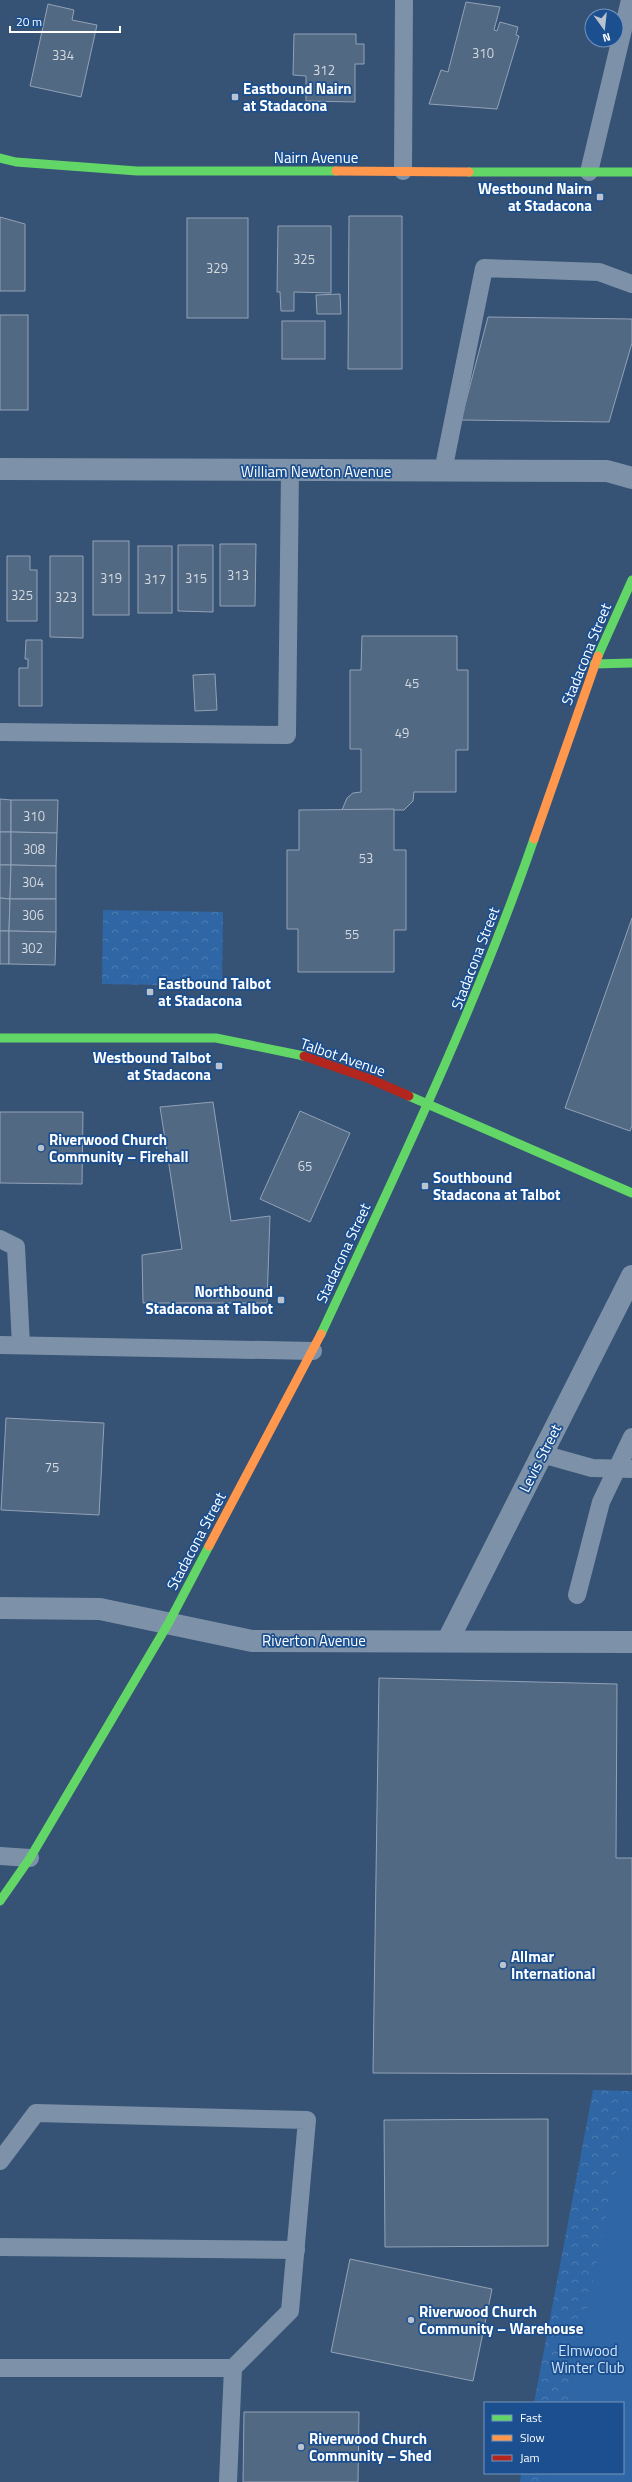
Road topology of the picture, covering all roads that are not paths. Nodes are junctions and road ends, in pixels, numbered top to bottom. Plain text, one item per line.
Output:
1 (404, 0) edge
2 (630, 0) edge
3 (0, 158) edge
4 (403, 171) junction
5 (589, 172) junction
6 (630, 173) edge
7 (632, 284) edge
8 (0, 468) edge
9 (290, 471) junction
10 (443, 471) junction
11 (632, 478) edge
12 (632, 580) edge
13 (632, 663) edge
14 (594, 664) junction
15 (0, 732) edge
16 (0, 1038) edge
17 (428, 1106) junction
18 (632, 1193) edge
19 (0, 1238) edge
20 (632, 1276) edge
21 (0, 1345) edge
22 (21, 1345) junction
23 (313, 1351) junction
24 (632, 1437) edge
25 (542, 1454) junction
26 (624, 1469) edge
27 (577, 1595) dead end
28 (0, 1608) edge
29 (168, 1624) junction
30 (448, 1640) junction
31 (632, 1642) edge
32 (0, 1856) edge
33 (30, 1858) junction
34 (0, 1901) edge
35 (0, 2161) edge
36 (0, 2247) edge
37 (296, 2250) junction
38 (0, 2368) edge
39 (233, 2368) junction
40 (228, 2482) edge

1 - 4 lane
2 - 5 lane
3 - 4 main road, Nairn Avenue
4 - 5 main road, Nairn Avenue
5 - 6 main road, Nairn Avenue
7 - 10 lane
8 - 9 street, William Newton Avenue
9 - 10 street, William Newton Avenue
9 - 15 lane
10 - 11 street, William Newton Avenue
12 - 14 main road, Stadacona Street
13 - 14 main road
14 - 17 main road, Stadacona Street
16 - 17 main road, Talbot Avenue
17 - 18 main road, Talbot Avenue
17 - 23 main road, Stadacona Street
19 - 22 lane
20 - 25 street, Levis Street
21 - 22 lane
22 - 23 lane
23 - 29 main road, Stadacona Street
24 - 26 lane
25 - 26 lane
25 - 30 street, Levis Street
26 - 27 lane
28 - 29 street, Riverton Avenue
29 - 30 street, Riverton Avenue
29 - 33 main road, Stadacona Street
30 - 31 street, Riverton Avenue
32 - 33 lane
33 - 34 main road, Stadacona Street
35 - 37 lane
36 - 37 lane
37 - 39 lane
38 - 39 lane
39 - 40 lane

